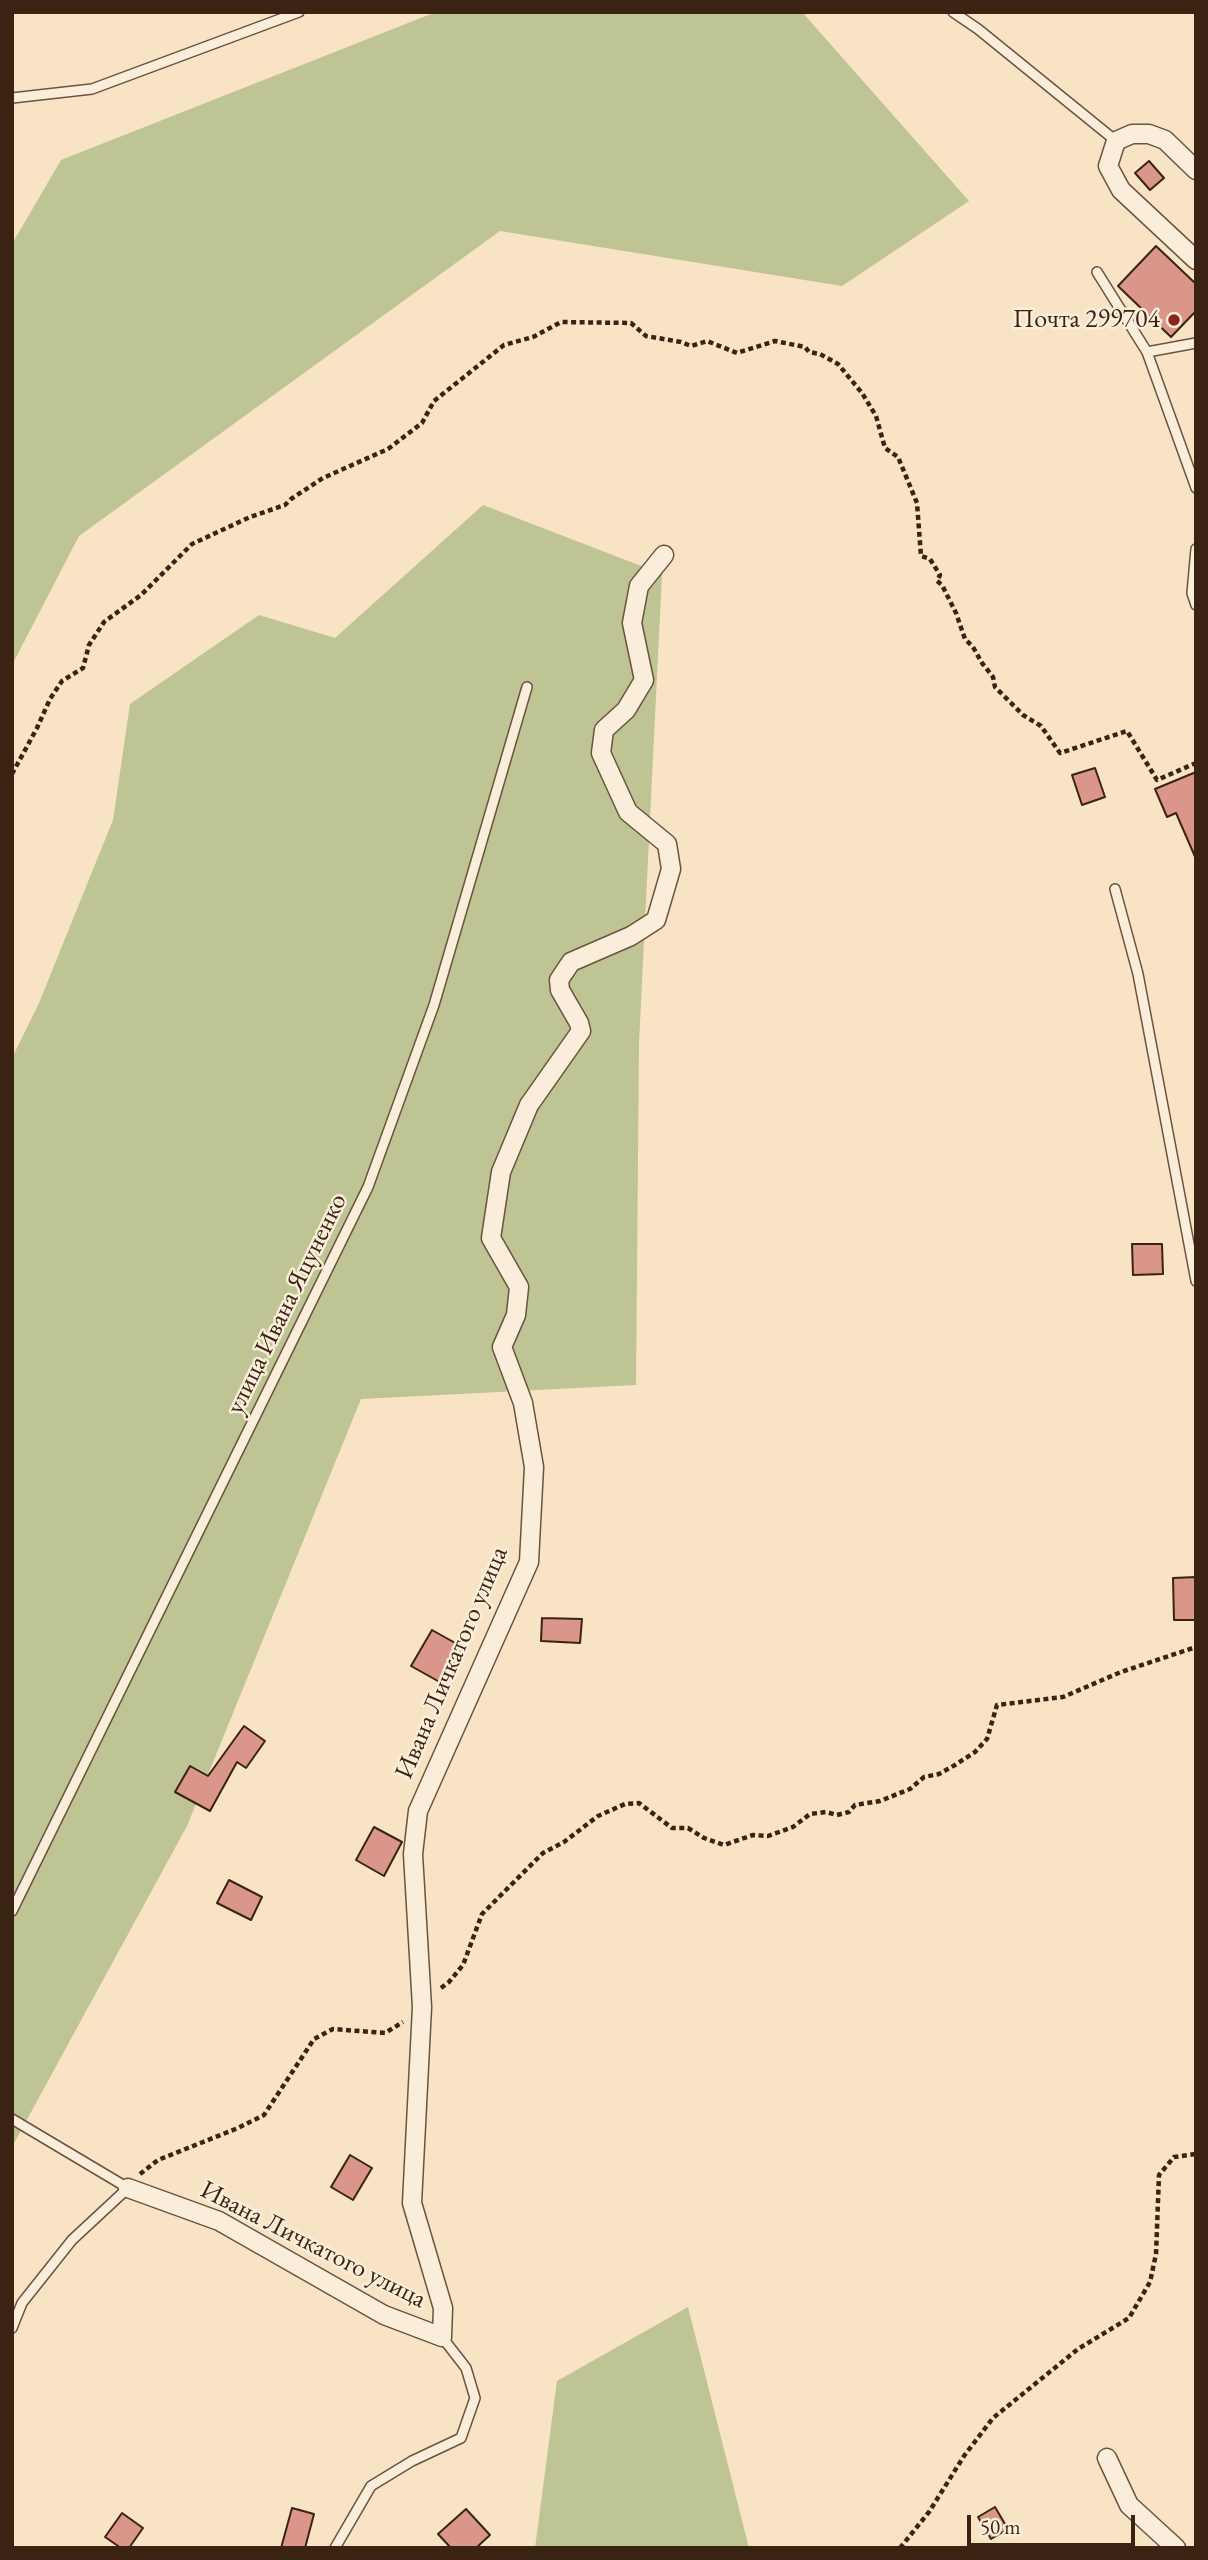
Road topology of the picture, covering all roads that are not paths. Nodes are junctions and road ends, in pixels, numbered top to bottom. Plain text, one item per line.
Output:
1 (299, 12) edge
2 (953, 12) edge
3 (12, 98) edge
4 (1116, 141) junction
5 (1196, 170) edge
6 (1196, 260) edge
7 (1097, 272) dead end
8 (1196, 343) edge
9 (1147, 352) junction
10 (1196, 488) edge
11 (1196, 548) edge
12 (664, 555) dead end
13 (1196, 605) edge
14 (527, 687) dead end
15 (1115, 889) dead end
16 (1196, 1281) edge
17 (12, 1911) edge
18 (12, 2119) edge
19 (128, 2188) junction
20 (12, 2328) edge
21 (442, 2337) junction
22 (1107, 2458) dead end
23 (335, 2548) edge
24 (1177, 2548) edge

1 - 3 lane
2 - 4 lane
4 - 5 street
4 - 6 street
7 - 9 lane
8 - 9 lane
9 - 10 lane
11 - 13 lane
12 - 21 street, Ивана Личкатого улица
14 - 17 lane, улица Ивана Яцуненко
15 - 16 lane
18 - 19 lane
19 - 20 lane
19 - 21 street, Ивана Личкатого улица
21 - 23 lane
22 - 24 street

